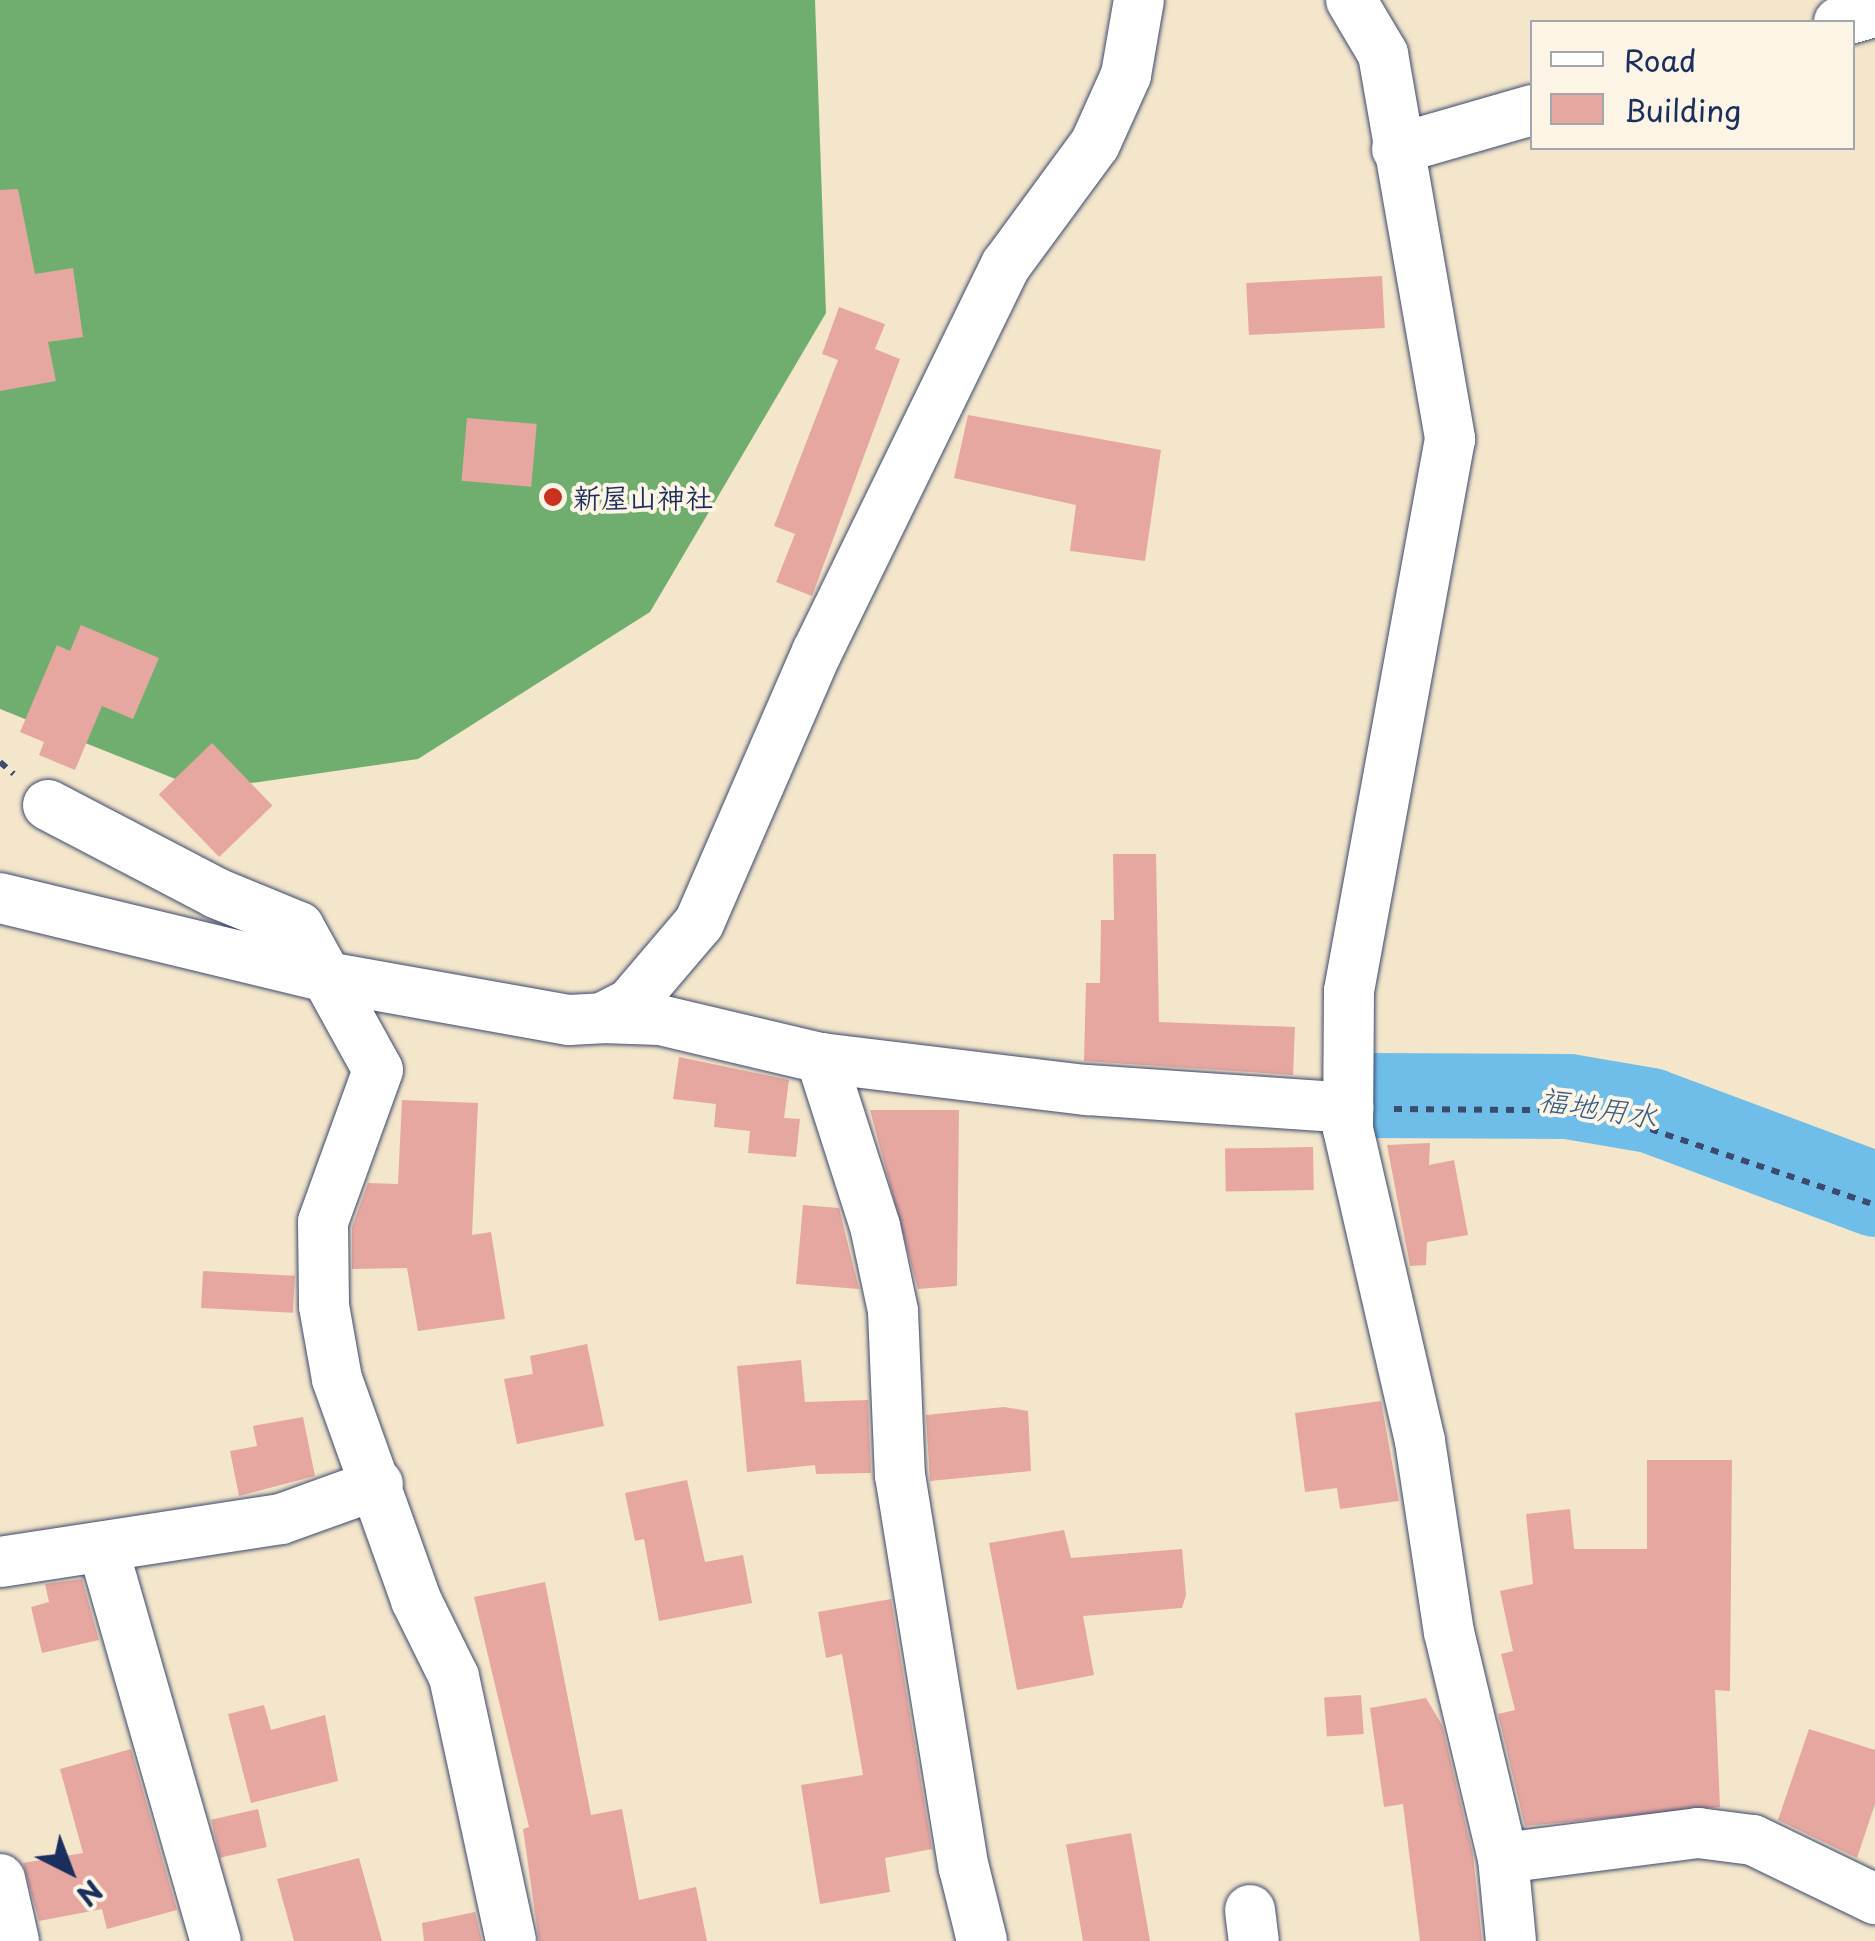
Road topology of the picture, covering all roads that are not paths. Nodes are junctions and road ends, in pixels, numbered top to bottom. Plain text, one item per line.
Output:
1 (1138, 0) edge
2 (1351, 0) edge
3 (1875, 12) edge
4 (1846, 20) edge
5 (1530, 111) edge
6 (1397, 149) junction
7 (48, 805) dead end
8 (0, 898) edge
9 (322, 976) junction
10 (602, 1018) junction
11 (821, 1058) junction
12 (1348, 1108) junction
13 (378, 1484) junction
14 (103, 1548) junction
15 (0, 1562) edge
16 (1503, 1858) junction
17 (0, 1879) edge
18 (1875, 1899) edge
19 (14, 1941) edge
20 (216, 1941) edge
21 (512, 1941) edge
22 (982, 1941) edge
23 (1511, 1941) edge

1 - 10 street
2 - 6 street
3 - 4 street
5 - 6 street
6 - 12 street
7 - 9 street
8 - 9 street
9 - 10 street
9 - 13 street
10 - 11 street
11 - 12 street
11 - 22 street
12 - 16 street
13 - 14 street
13 - 21 street
14 - 15 street
14 - 20 street
16 - 18 street
16 - 23 street
17 - 19 street

